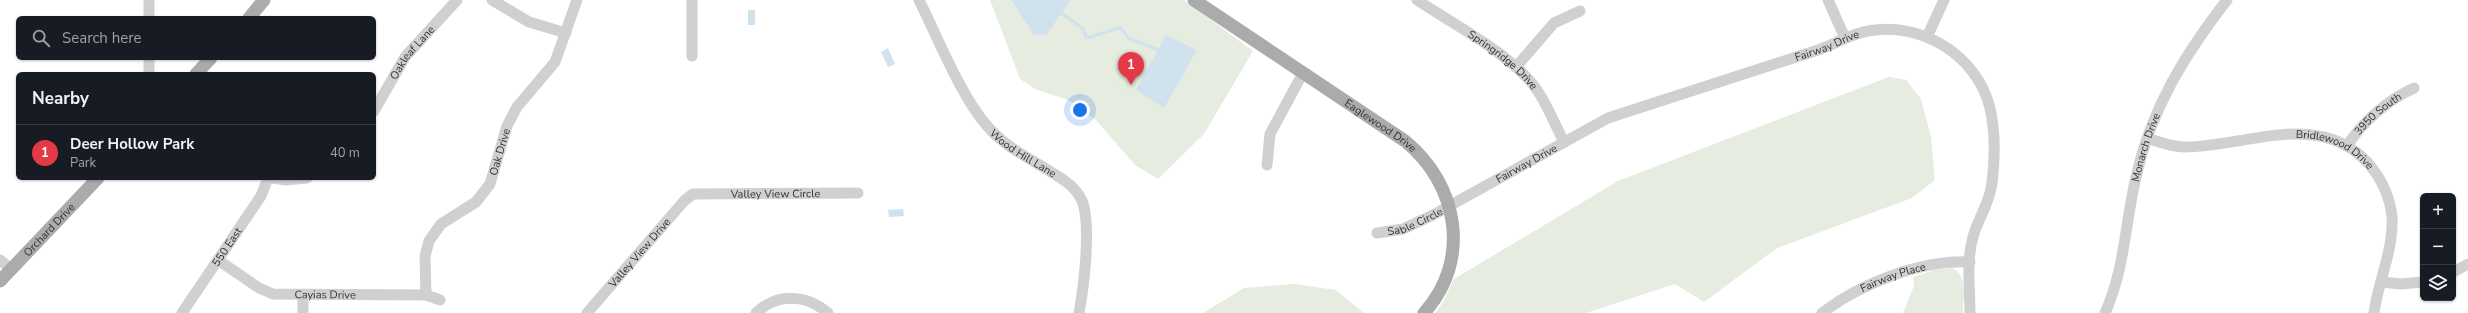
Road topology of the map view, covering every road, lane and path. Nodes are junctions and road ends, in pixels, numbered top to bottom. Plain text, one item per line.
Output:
1 (149, 0) edge
2 (264, 0) edge
3 (457, 0) edge
4 (492, 0) edge
5 (577, 0) edge
6 (692, 0) edge
7 (919, 0) edge
8 (1194, 0) edge
9 (1417, 0) edge
10 (1828, 0) edge
11 (1944, 0) edge
12 (2227, 0) edge
13 (1580, 11) dead end
14 (149, 16) edge
15 (250, 16) edge
16 (566, 33) junction
17 (1927, 37) junction
18 (1845, 38) junction
19 (692, 56) dead end
20 (149, 60) edge
21 (209, 60) edge
22 (1516, 67) junction
23 (149, 72) edge
24 (198, 72) edge
25 (1302, 72) junction
26 (2414, 88) dead end
27 (376, 108) edge
28 (2146, 138) junction
29 (1564, 142) junction
30 (2348, 146) junction
31 (1267, 165) dead end
32 (96, 180) edge
33 (267, 180) edge
34 (858, 193) dead end
35 (693, 194) joint
36 (1450, 206) junction
37 (1377, 233) dead end
38 (0, 260) edge
39 (218, 260) junction
40 (1970, 262) junction
41 (2468, 264) edge
42 (11, 269) junction
43 (2456, 270) edge
44 (0, 281) edge
45 (2381, 282) junction
46 (2420, 282) edge
47 (426, 294) junction
48 (303, 295) junction
49 (440, 300) dead end
50 (182, 313) edge
51 (303, 313) edge
52 (587, 313) edge
53 (756, 313) edge
54 (828, 313) edge
55 (1079, 313) edge
56 (1424, 313) edge
57 (1822, 313) edge
58 (1970, 313) edge
59 (2106, 313) edge
60 (2374, 313) edge

1 - 14 street
2 - 15 main road
3 - 27 street, Oakleaf Lane
4 - 16 street
5 - 16 street, Oak Drive
6 - 19 street
7 - 55 street, Wood Hill Lane
8 - 25 main road, Eaglewood Drive
9 - 22 street, Springridge Drive
10 - 18 street
11 - 17 street
12 - 28 street, Monarch Drive
13 - 22 street
16 - 47 street, Oak Drive
17 - 18 street, Fairway Drive
17 - 40 street, Fairway Drive
18 - 29 street, Fairway Drive
20 - 23 street
21 - 24 main road
22 - 29 street, Springridge Drive
25 - 31 street
25 - 36 main road, Eaglewood Drive
26 - 30 street, 3950 South
28 - 30 street, Bridlewood Drive
28 - 59 street, Monarch Drive
29 - 36 street, Fairway Drive
30 - 45 street, Bridlewood Drive
32 - 42 main road, Orchard Drive
33 - 39 street, 550 East
34 - 35 street, Valley View Circle
35 - 52 street, Valley View Drive
36 - 37 street, Sable Circle
36 - 56 main road, Eaglewood Drive
38 - 42 street
39 - 48 street, Cayias Drive
39 - 50 street, 550 East
40 - 57 street, Fairway Place
40 - 58 street, Fairway Drive
41 - 43 street
42 - 44 main road, Orchard Drive
45 - 46 street
45 - 60 street, Bridlewood Drive
47 - 48 street, Cayias Drive
47 - 49 street, Cayias Drive
48 - 51 street
53 - 54 street

